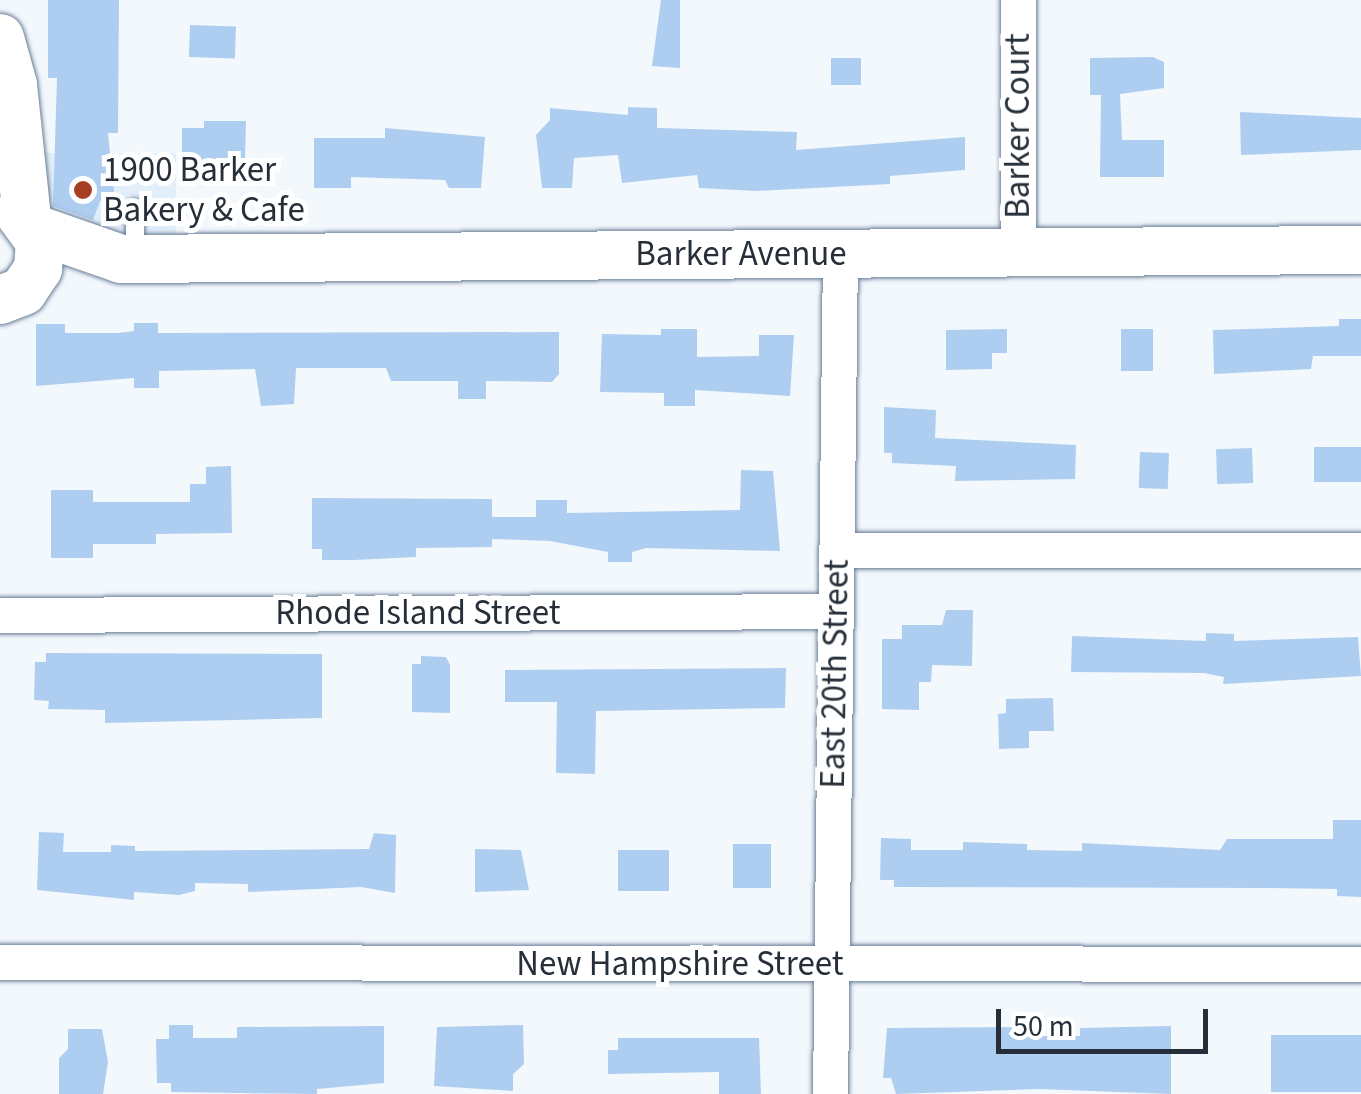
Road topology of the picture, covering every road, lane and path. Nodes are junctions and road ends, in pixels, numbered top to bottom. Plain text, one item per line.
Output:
1 (1018, 0) edge
2 (0, 38) edge
3 (1, 58) edge
4 (135, 208) dead end
5 (21, 217) edge
6 (1361, 250) edge
7 (1018, 252) junction
8 (840, 254) junction
9 (128, 259) junction
10 (17, 291) edge
11 (0, 335) edge
12 (836, 550) junction
13 (1361, 550) edge
14 (836, 611) junction
15 (0, 615) edge
16 (0, 962) edge
17 (832, 964) junction
18 (1361, 964) edge
19 (830, 1094) edge

1 - 7 street, Barker Court
2 - 3 street
3 - 5 street
4 - 9 lane
5 - 9 street, Barker Avenue
5 - 10 street
6 - 7 street, Barker Avenue
7 - 8 street, Barker Avenue
8 - 9 street, Barker Avenue
8 - 12 street, East 20th Street
9 - 10 street, Barker Avenue
10 - 11 street
12 - 13 street
12 - 14 street, East 20th Street
14 - 15 street, Rhode Island Street
14 - 17 street, East 20th Street
16 - 17 street, New Hampshire Street
17 - 18 street, New Hampshire Street
17 - 19 street, East 20th Street

